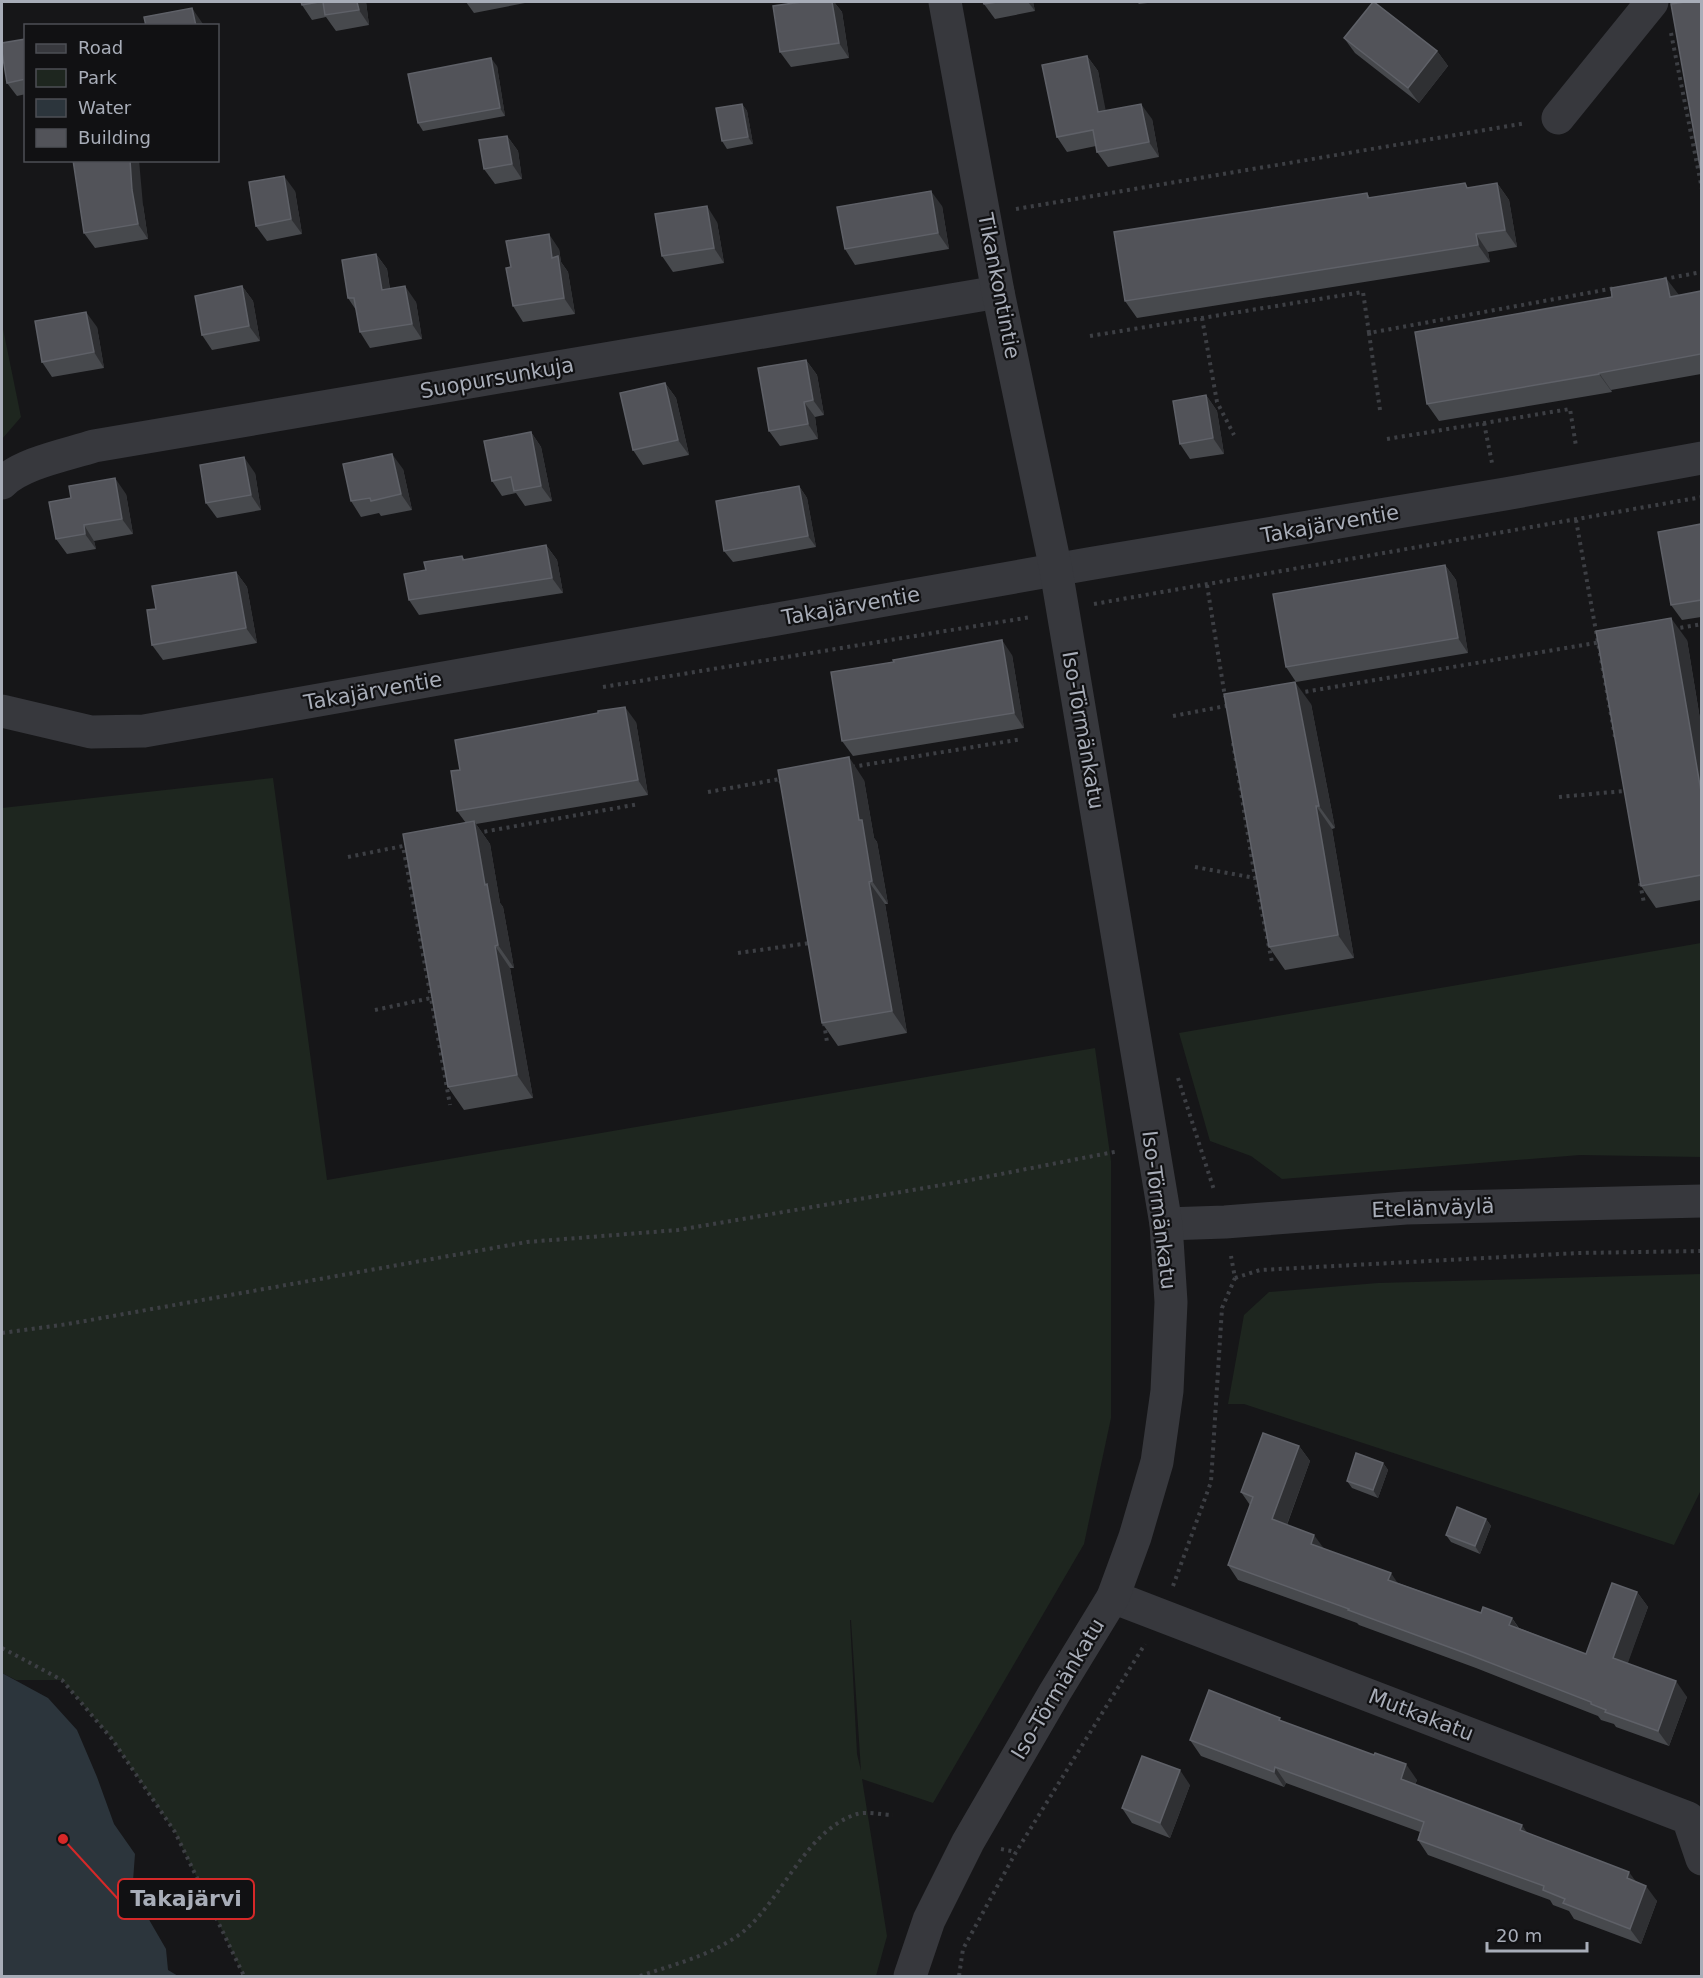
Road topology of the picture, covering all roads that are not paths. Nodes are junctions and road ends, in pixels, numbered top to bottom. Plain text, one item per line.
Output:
1 (945, 2) edge
2 (1660, 13) edge
3 (1558, 118) road end
4 (999, 292) junction
5 (1701, 458) edge
6 (2, 483) edge
7 (1056, 570) junction
8 (2, 711) edge
9 (1701, 1201) edge
10 (1166, 1224) junction
11 (1113, 1597) junction
12 (1695, 1812) edge
13 (1701, 1859) edge
14 (910, 1977) edge

1 - 4 street, Tikankontintie
2 - 3 street
4 - 6 street, Suopursunkuja
4 - 7 street, Tikankontintie
5 - 7 street, Takajärventie
7 - 8 street, Takajärventie
7 - 10 street, Iso-Törmänkatu
9 - 10 street, Etelänväylä
10 - 11 street, Iso-Törmänkatu
11 - 12 street, Mutkakatu
11 - 14 street, Iso-Törmänkatu
12 - 13 street, Mutkakatu

